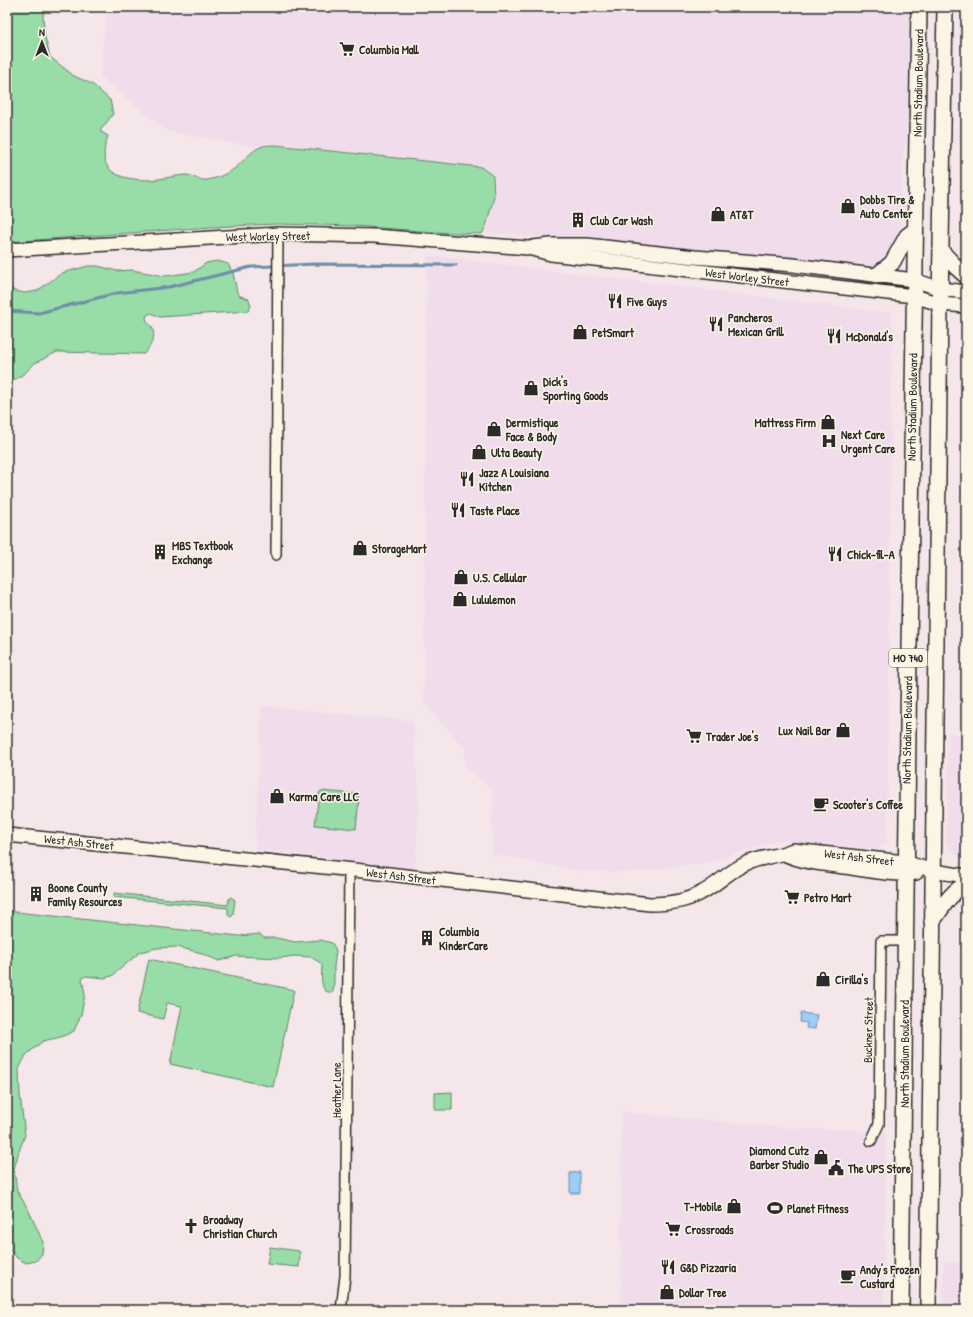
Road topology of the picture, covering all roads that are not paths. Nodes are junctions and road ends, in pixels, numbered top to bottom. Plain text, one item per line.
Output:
1 (919, 7) edge
2 (945, 7) edge
3 (915, 230) junction
4 (278, 234) junction
5 (528, 248) junction
6 (7, 250) edge
7 (941, 251) junction
8 (877, 275) junction
9 (966, 276) edge
10 (914, 280) junction
11 (941, 288) junction
12 (966, 292) edge
13 (914, 296) junction
14 (940, 304) junction
15 (966, 306) edge
16 (276, 555) dead end
17 (7, 835) edge
18 (905, 868) junction
19 (349, 870) junction
20 (933, 871) junction
21 (966, 876) edge
22 (966, 885) edge
23 (932, 922) junction
24 (905, 942) junction
25 (871, 1141) dead end
26 (341, 1310) edge
27 (901, 1310) edge
28 (928, 1310) edge

1 - 3 main road, North Stadium Boulevard / MO 740
2 - 7 main road, MO 740
3 - 8 main road
3 - 10 main road, North Stadium Boulevard / MO 740
4 - 5 street, West Worley Street
4 - 6 street, West Worley Street
4 - 16 street
5 - 8 street, West Worley Street
5 - 13 street, West Worley Street
7 - 9 main road
7 - 11 main road, MO 740
8 - 10 street, West Worley Street
10 - 11 street, West Worley Street
10 - 13 main road, North Stadium Boulevard / MO 740
11 - 12 street, West Worley Street
11 - 14 main road, MO 740
13 - 14 street, West Worley Street
13 - 18 main road, North Stadium Boulevard / MO 740
14 - 15 street, West Worley Street
14 - 20 main road, MO 740
17 - 19 street, West Ash Street
18 - 19 street, West Ash Street
18 - 20 street, West Ash Street
18 - 24 main road, North Stadium Boulevard / MO 740
19 - 26 street, Heather Lane
20 - 21 street, West Ash Street
20 - 23 main road, MO 740
22 - 23 main road
23 - 28 main road, MO 740
24 - 25 street, Buckner Street
24 - 27 main road, North Stadium Boulevard / MO 740

